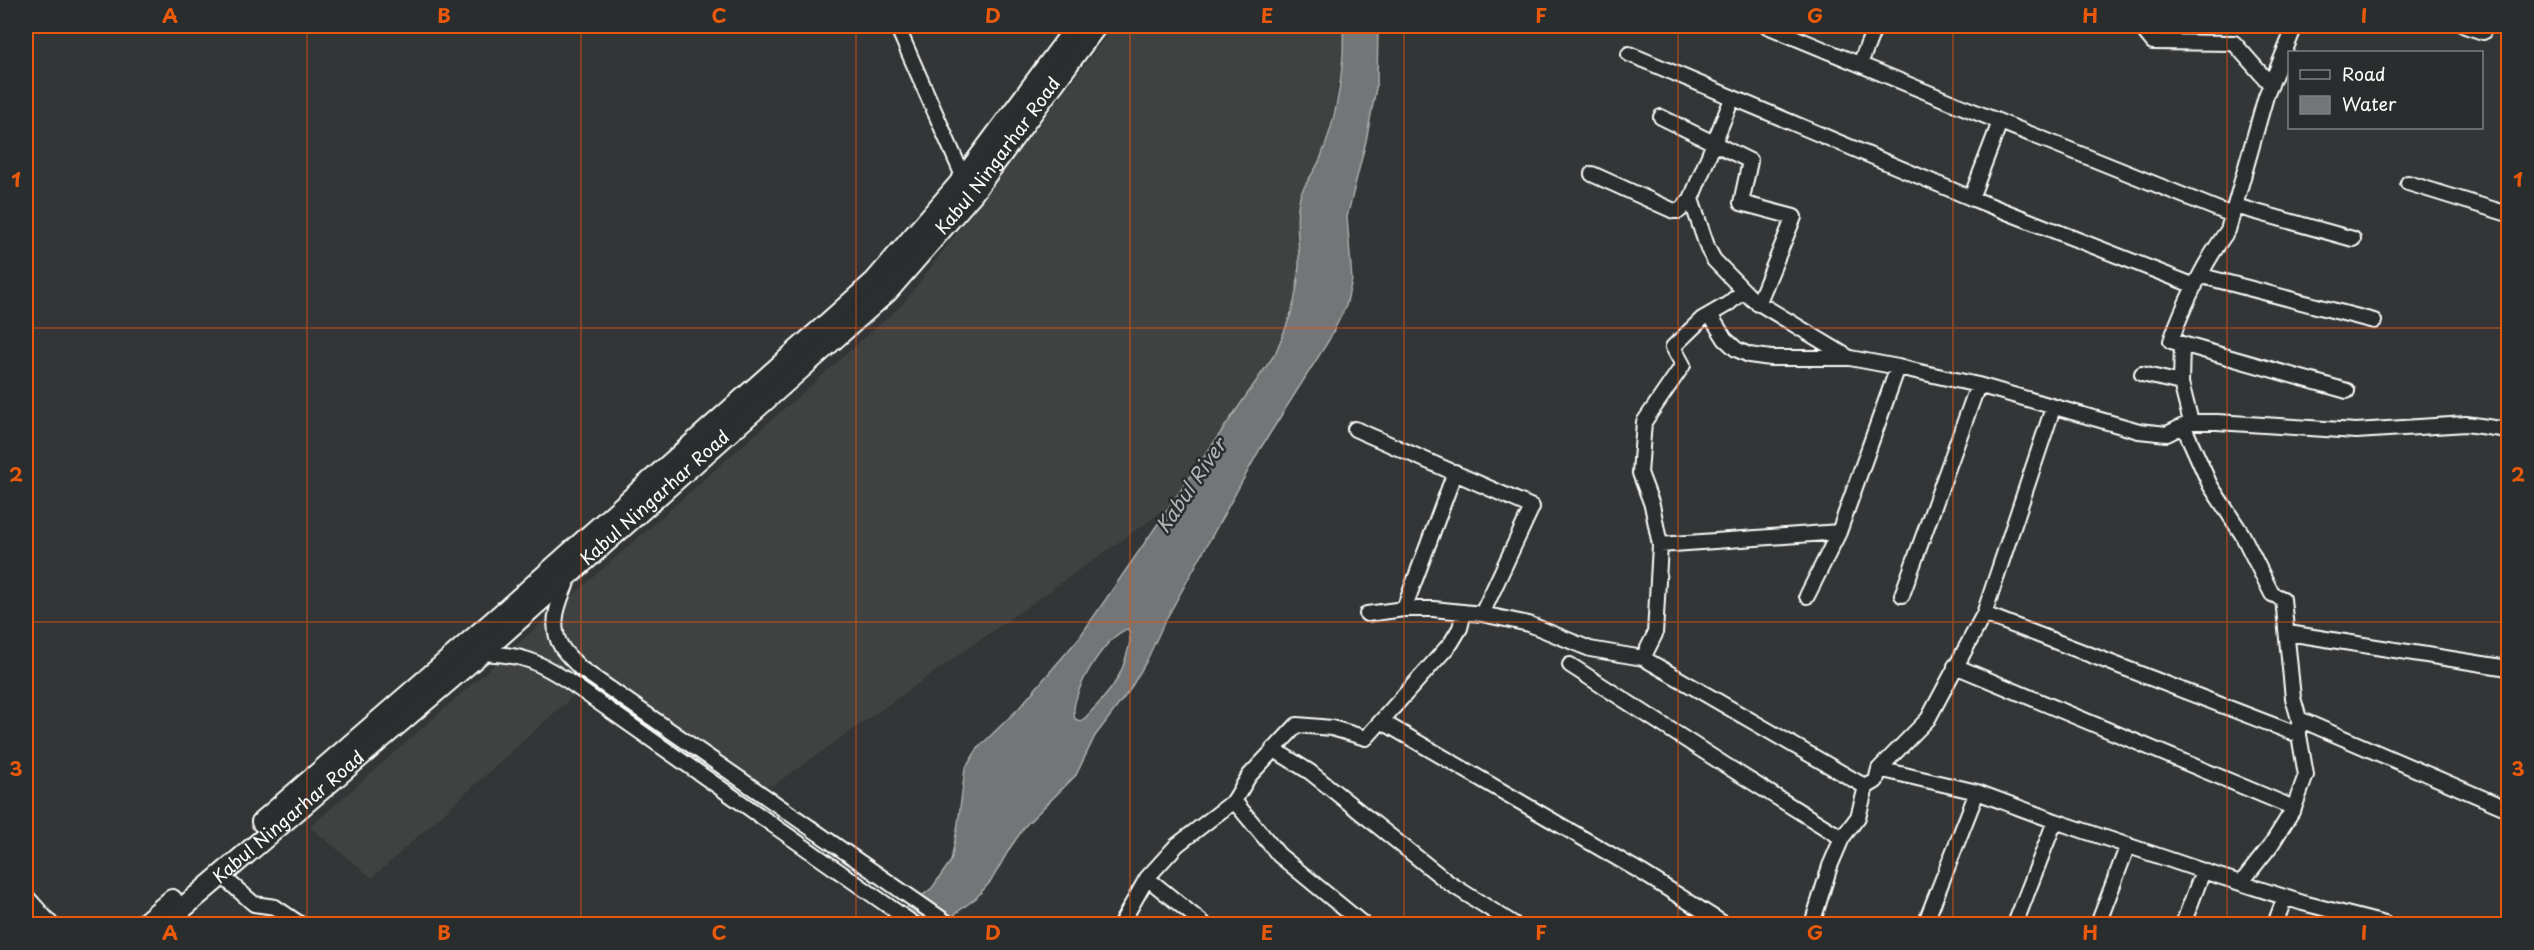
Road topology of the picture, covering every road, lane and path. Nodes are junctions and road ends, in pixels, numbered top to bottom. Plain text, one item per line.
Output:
1 (897, 26) edge
2 (1077, 26) edge
3 (1096, 26) edge
4 (1767, 26) edge
5 (1875, 26) edge
6 (2140, 26) edge
7 (2295, 26) edge
8 (2465, 26) edge
9 (2483, 32) dead end
10 (1629, 54) dead end
11 (1860, 64) junction
12 (2271, 85) junction
13 (1732, 99) junction
14 (1661, 117) dead end
15 (2000, 122) junction
16 (1714, 144) junction
17 (1592, 174) dead end
18 (2408, 183) dead end
19 (968, 186) junction
20 (1971, 198) junction
21 (1691, 199) junction
22 (2233, 211) junction
23 (2508, 214) edge
24 (2353, 239) dead end
25 (2199, 281) junction
26 (1743, 291) junction
27 (1758, 304) junction
28 (1710, 315) junction
29 (2374, 321) dead end
30 (2182, 344) junction
31 (1850, 358) junction
32 (1898, 367) junction
33 (2142, 374) dead end
34 (2181, 383) junction
35 (1978, 385) junction
36 (2347, 391) dead end
37 (2053, 408) junction
38 (2188, 424) junction
39 (1355, 429) dead end
40 (2508, 430) edge
41 (1455, 472) junction
42 (1839, 532) junction
43 (1660, 545) junction
44 (573, 571) junction
45 (1902, 595) dead end
46 (1807, 596) dead end
47 (1404, 609) junction
48 (1464, 612) junction
49 (1367, 614) dead end
50 (1482, 614) junction
51 (1984, 614) junction
52 (2288, 633) junction
53 (481, 653) junction
54 (1643, 658) junction
55 (1570, 665) dead end
56 (1955, 666) junction
57 (2508, 668) edge
58 (2299, 719) junction
59 (1381, 721) junction
60 (2299, 735) junction
61 (1273, 749) junction
62 (1879, 769) junction
63 (1866, 787) junction
64 (1977, 792) junction
65 (1234, 801) junction
66 (2294, 808) junction
67 (2508, 808) edge
68 (2055, 821) junction
69 (1842, 838) junction
70 (2128, 845) junction
71 (2203, 871) junction
72 (221, 875) junction
73 (1148, 878) junction
74 (2241, 883) junction
75 (26, 896) edge
76 (2285, 897) junction
77 (26, 915) edge
78 (33, 924) edge
79 (51, 924) edge
80 (144, 924) edge
81 (164, 924) edge
82 (300, 924) edge
83 (914, 924) edge
84 (949, 924) edge
85 (1122, 924) edge
86 (1204, 924) edge
87 (1363, 924) edge
88 (1514, 924) edge
89 (1724, 924) edge
90 (1812, 924) edge
91 (1925, 924) edge
92 (2015, 924) edge
93 (2098, 924) edge
94 (2183, 924) edge
95 (2274, 924) edge
96 (2381, 924) edge

1 - 19 street
2 - 19 highway, Kabul Ningarhar Road
3 - 19 highway, Kabul Ningarhar Road
4 - 11 street
5 - 11 street
6 - 12 street
7 - 12 street
8 - 9 street
10 - 13 street
11 - 15 street
12 - 22 street
13 - 16 street
13 - 20 street
14 - 16 street
15 - 20 street
15 - 22 street
16 - 21 street
16 - 27 street
17 - 21 street
18 - 23 street
19 - 44 highway, Kabul Ningarhar Road
19 - 80 highway, Kabul Ningarhar Road
20 - 25 street
21 - 26 street
22 - 24 street
22 - 25 street
25 - 29 street
25 - 30 street
26 - 27 street
26 - 28 street
27 - 31 street
28 - 31 street
28 - 43 street
30 - 34 street
30 - 36 street
31 - 32 street
32 - 35 street
32 - 42 street
33 - 34 street
34 - 38 street
35 - 37 street
35 - 45 street
37 - 38 street
37 - 51 street
38 - 40 street
38 - 52 street
39 - 41 street
41 - 47 street
41 - 50 street
42 - 43 street
42 - 46 street
43 - 54 street
44 - 53 highway, Kabul Ningarhar Road
44 - 84 street
47 - 48 street
47 - 49 street
48 - 50 street
48 - 59 street
50 - 54 street
51 - 56 street
51 - 60 street
52 - 57 street
52 - 58 street
53 - 72 highway, Kabul Ningarhar Road
53 - 83 street
54 - 63 street
55 - 69 street
56 - 62 street
56 - 66 street
58 - 60 street
58 - 67 street
59 - 61 street
59 - 89 street
60 - 66 street
61 - 65 street
61 - 88 street
62 - 63 street
62 - 64 street
63 - 69 street
64 - 68 street
64 - 91 street
65 - 73 street
65 - 87 street
66 - 74 street
68 - 70 street
68 - 92 street
69 - 90 street
70 - 71 street
70 - 93 street
71 - 74 street
71 - 94 street
72 - 81 highway, Kabul Ningarhar Road
72 - 82 street
73 - 85 street
73 - 86 street
74 - 76 street
75 - 79 street
76 - 95 street
76 - 96 street
77 - 78 street

